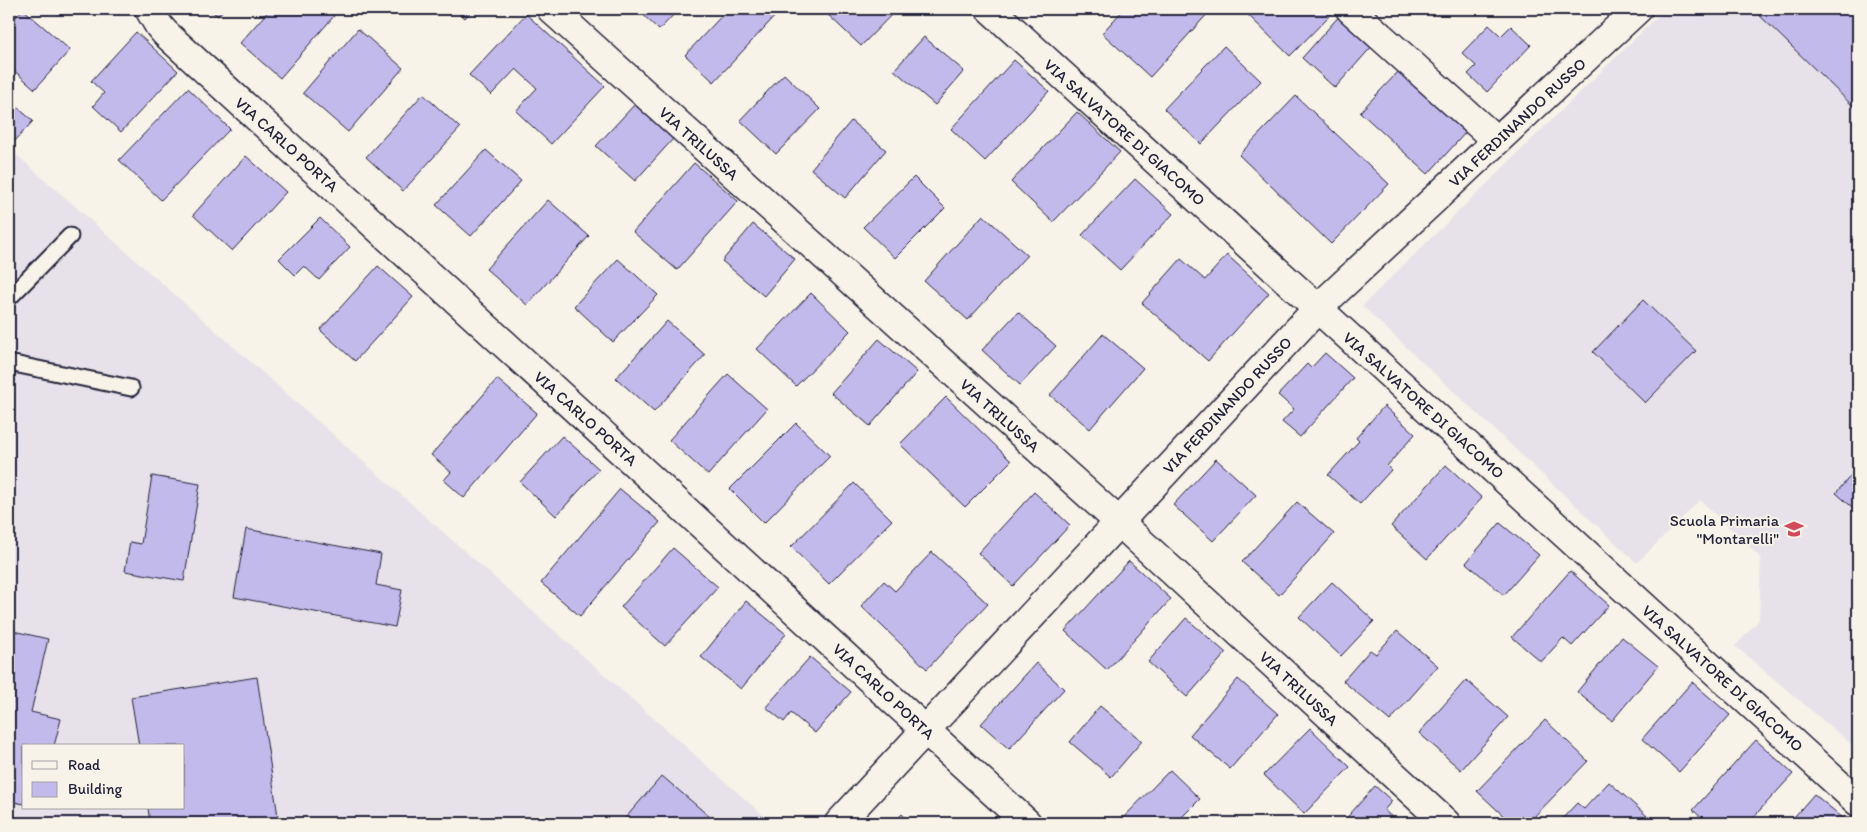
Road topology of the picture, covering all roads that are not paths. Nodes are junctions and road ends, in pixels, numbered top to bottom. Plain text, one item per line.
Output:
1 (149, 9) edge
2 (551, 9) edge
3 (990, 9) edge
4 (1350, 9) edge
5 (1638, 9) edge
6 (1497, 141) junction
7 (70, 236) dead end
8 (9, 298) edge
9 (1318, 308) junction
10 (9, 363) edge
11 (131, 388) dead end
12 (1119, 522) junction
13 (926, 729) junction
14 (1858, 802) edge
15 (839, 823) edge
16 (1027, 823) edge
17 (1446, 823) edge

1 - 13 street, VIA CARLO PORTA
2 - 12 street, VIA TRILUSSA
3 - 9 street, VIA SALVATORE DI GIACOMO
4 - 6 street
5 - 6 street, VIA FERDINANDO RUSSO
6 - 9 street, VIA FERDINANDO RUSSO
7 - 8 lane
9 - 12 street, VIA FERDINANDO RUSSO
9 - 14 street, VIA SALVATORE DI GIACOMO
10 - 11 lane
12 - 13 street, VIA FERDINANDO RUSSO
12 - 17 street, VIA TRILUSSA
13 - 15 street, VIA FERDINANDO RUSSO
13 - 16 street, VIA CARLO PORTA

